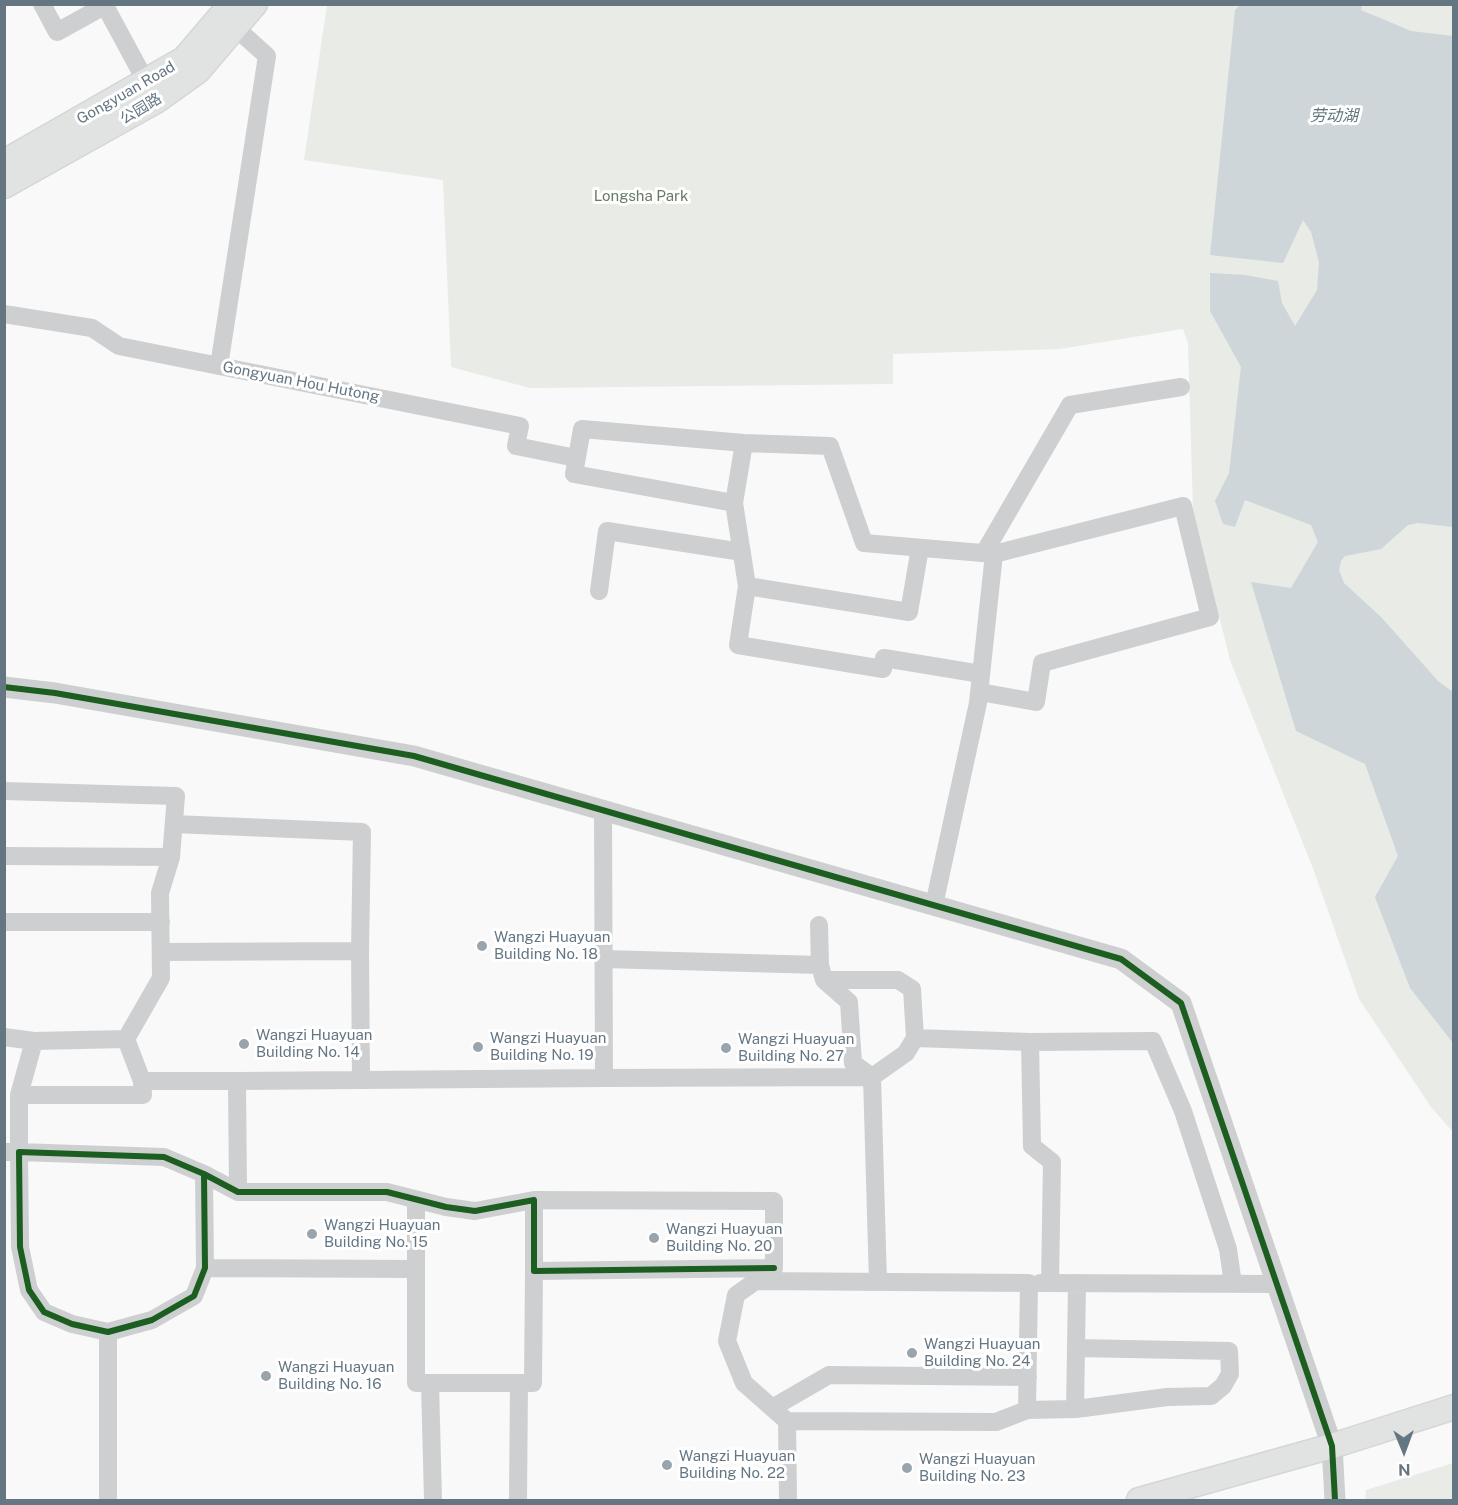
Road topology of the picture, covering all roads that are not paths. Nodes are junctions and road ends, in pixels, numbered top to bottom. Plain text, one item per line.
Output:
1 (42, 4) edge
2 (255, 4) edge
3 (104, 5) edge
4 (229, 16) edge
5 (151, 92) junction
6 (4, 162) edge
7 (4, 186) edge
8 (4, 314) edge
9 (219, 366) junction
10 (1181, 387) dead end
11 (744, 443) junction
12 (576, 458) junction
13 (734, 503) junction
14 (920, 548) junction
15 (742, 552) junction
16 (989, 554) junction
17 (747, 586) junction
18 (599, 591) dead end
19 (980, 683) junction
20 (4, 687) edge
21 (4, 791) edge
22 (603, 810) junction
23 (174, 824) junction
24 (4, 856) edge
25 (171, 857) junction
26 (934, 905) junction
27 (4, 922) edge
28 (161, 922) junction
29 (819, 925) dead end
30 (360, 951) junction
31 (161, 952) junction
32 (604, 959) junction
33 (822, 972) junction
34 (4, 1037) edge
35 (915, 1038) junction
36 (126, 1039) junction
37 (34, 1041) junction
38 (1030, 1042) junction
39 (872, 1077) junction
40 (604, 1078) junction
41 (361, 1080) junction
42 (142, 1081) junction
43 (237, 1082) junction
44 (19, 1095) junction
45 (12, 1152) edge
46 (204, 1174) junction
47 (238, 1192) junction
48 (416, 1200) junction
49 (534, 1200) junction
50 (205, 1268) junction
51 (774, 1268) junction
52 (416, 1269) junction
53 (534, 1271) junction
54 (756, 1281) junction
55 (878, 1282) junction
56 (1029, 1283) junction
57 (1050, 1283) junction
58 (1077, 1283) junction
59 (1233, 1284) junction
60 (1277, 1284) junction
61 (108, 1332) junction
62 (1076, 1348) junction
63 (1028, 1377) junction
64 (430, 1383) junction
65 (519, 1383) junction
66 (1454, 1407) edge
67 (772, 1408) junction
68 (1075, 1409) junction
69 (1027, 1410) junction
70 (787, 1421) junction
71 (1332, 1446) junction
72 (108, 1500) edge
73 (433, 1500) edge
74 (518, 1500) edge
75 (788, 1500) edge
76 (1139, 1500) edge
77 (1335, 1500) edge

1 - 3 street
2 - 4 main road
3 - 5 street
4 - 5 main road, Gongyuan Road
4 - 9 street
5 - 6 main road, Gongyuan Road
5 - 7 main road, 公园路
8 - 9 street, Gongyuan Hou Hutong
9 - 12 street, Gongyuan Hou Hutong
10 - 16 street
11 - 12 street
11 - 13 street
11 - 14 street
12 - 13 street
13 - 15 street
14 - 16 street
14 - 17 street
15 - 17 street
15 - 18 street
16 - 19 street
16 - 19 street
17 - 19 street
19 - 26 street
20 - 22 street
21 - 23 street
22 - 26 street
22 - 32 street
23 - 25 street
23 - 30 street
24 - 25 street
25 - 28 street
26 - 60 street
27 - 28 street
28 - 31 street
29 - 33 street
30 - 31 street
30 - 41 street
31 - 36 street
32 - 33 street
32 - 40 street
33 - 35 street
33 - 39 street
34 - 37 street
35 - 38 street
35 - 39 street
36 - 37 street
36 - 42 street
37 - 44 street
38 - 57 street
38 - 59 street
39 - 40 street
39 - 55 street
40 - 41 street
41 - 43 street
42 - 43 street
42 - 44 street
43 - 47 street
44 - 45 street
45 - 46 street
45 - 61 street
46 - 47 street
46 - 50 street
47 - 48 street
48 - 49 street
48 - 52 street
49 - 51 street
49 - 53 street
50 - 52 street
50 - 61 street
51 - 53 street
51 - 54 street
52 - 64 street
53 - 65 street
54 - 55 street
54 - 67 street
55 - 56 street
56 - 57 street
56 - 63 street
57 - 58 street
58 - 59 street
58 - 62 street
59 - 60 street
60 - 71 street
61 - 72 street
62 - 68 street
62 - 68 street
63 - 67 street
63 - 69 street
64 - 65 street
64 - 73 street
65 - 74 street
66 - 71 main road
67 - 70 street
68 - 69 street
69 - 70 street
70 - 75 street
71 - 76 main road
71 - 77 street

